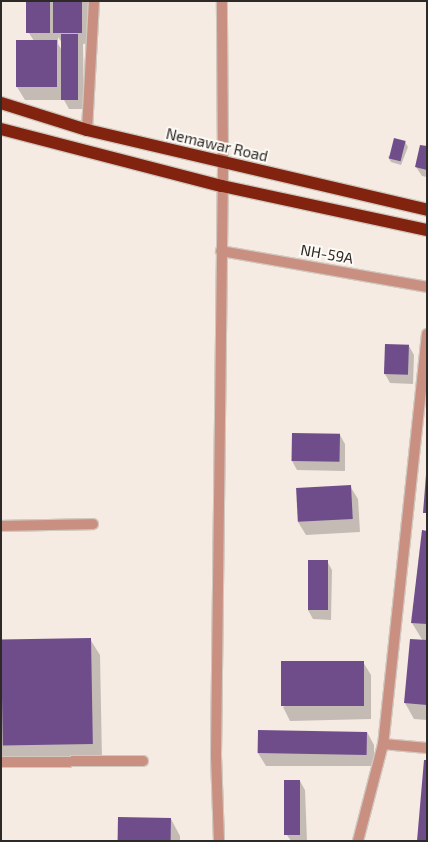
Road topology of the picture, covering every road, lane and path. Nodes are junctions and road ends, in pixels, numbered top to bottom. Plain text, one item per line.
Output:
1 (94, 1) edge
2 (222, 1) edge
3 (1, 103) edge
4 (1, 129) edge
5 (88, 130) junction
6 (223, 163) junction
7 (222, 186) junction
8 (427, 210) edge
9 (427, 230) edge
10 (221, 251) junction
11 (427, 287) edge
12 (427, 334) edge
13 (93, 524) dead end
14 (1, 526) edge
15 (383, 744) junction
16 (427, 748) edge
17 (143, 761) dead end
18 (1, 762) edge
19 (219, 841) edge
20 (358, 841) edge

1 - 5 street
2 - 6 street
3 - 5 highway, Nemawar Road
4 - 7 highway
5 - 6 highway, Nemawar Road
6 - 7 street
6 - 8 highway, Nemawar Road
7 - 9 highway
7 - 10 street
10 - 11 street, NH-59A
10 - 19 street
12 - 15 street
13 - 14 street
15 - 16 street
15 - 20 street
17 - 18 street

